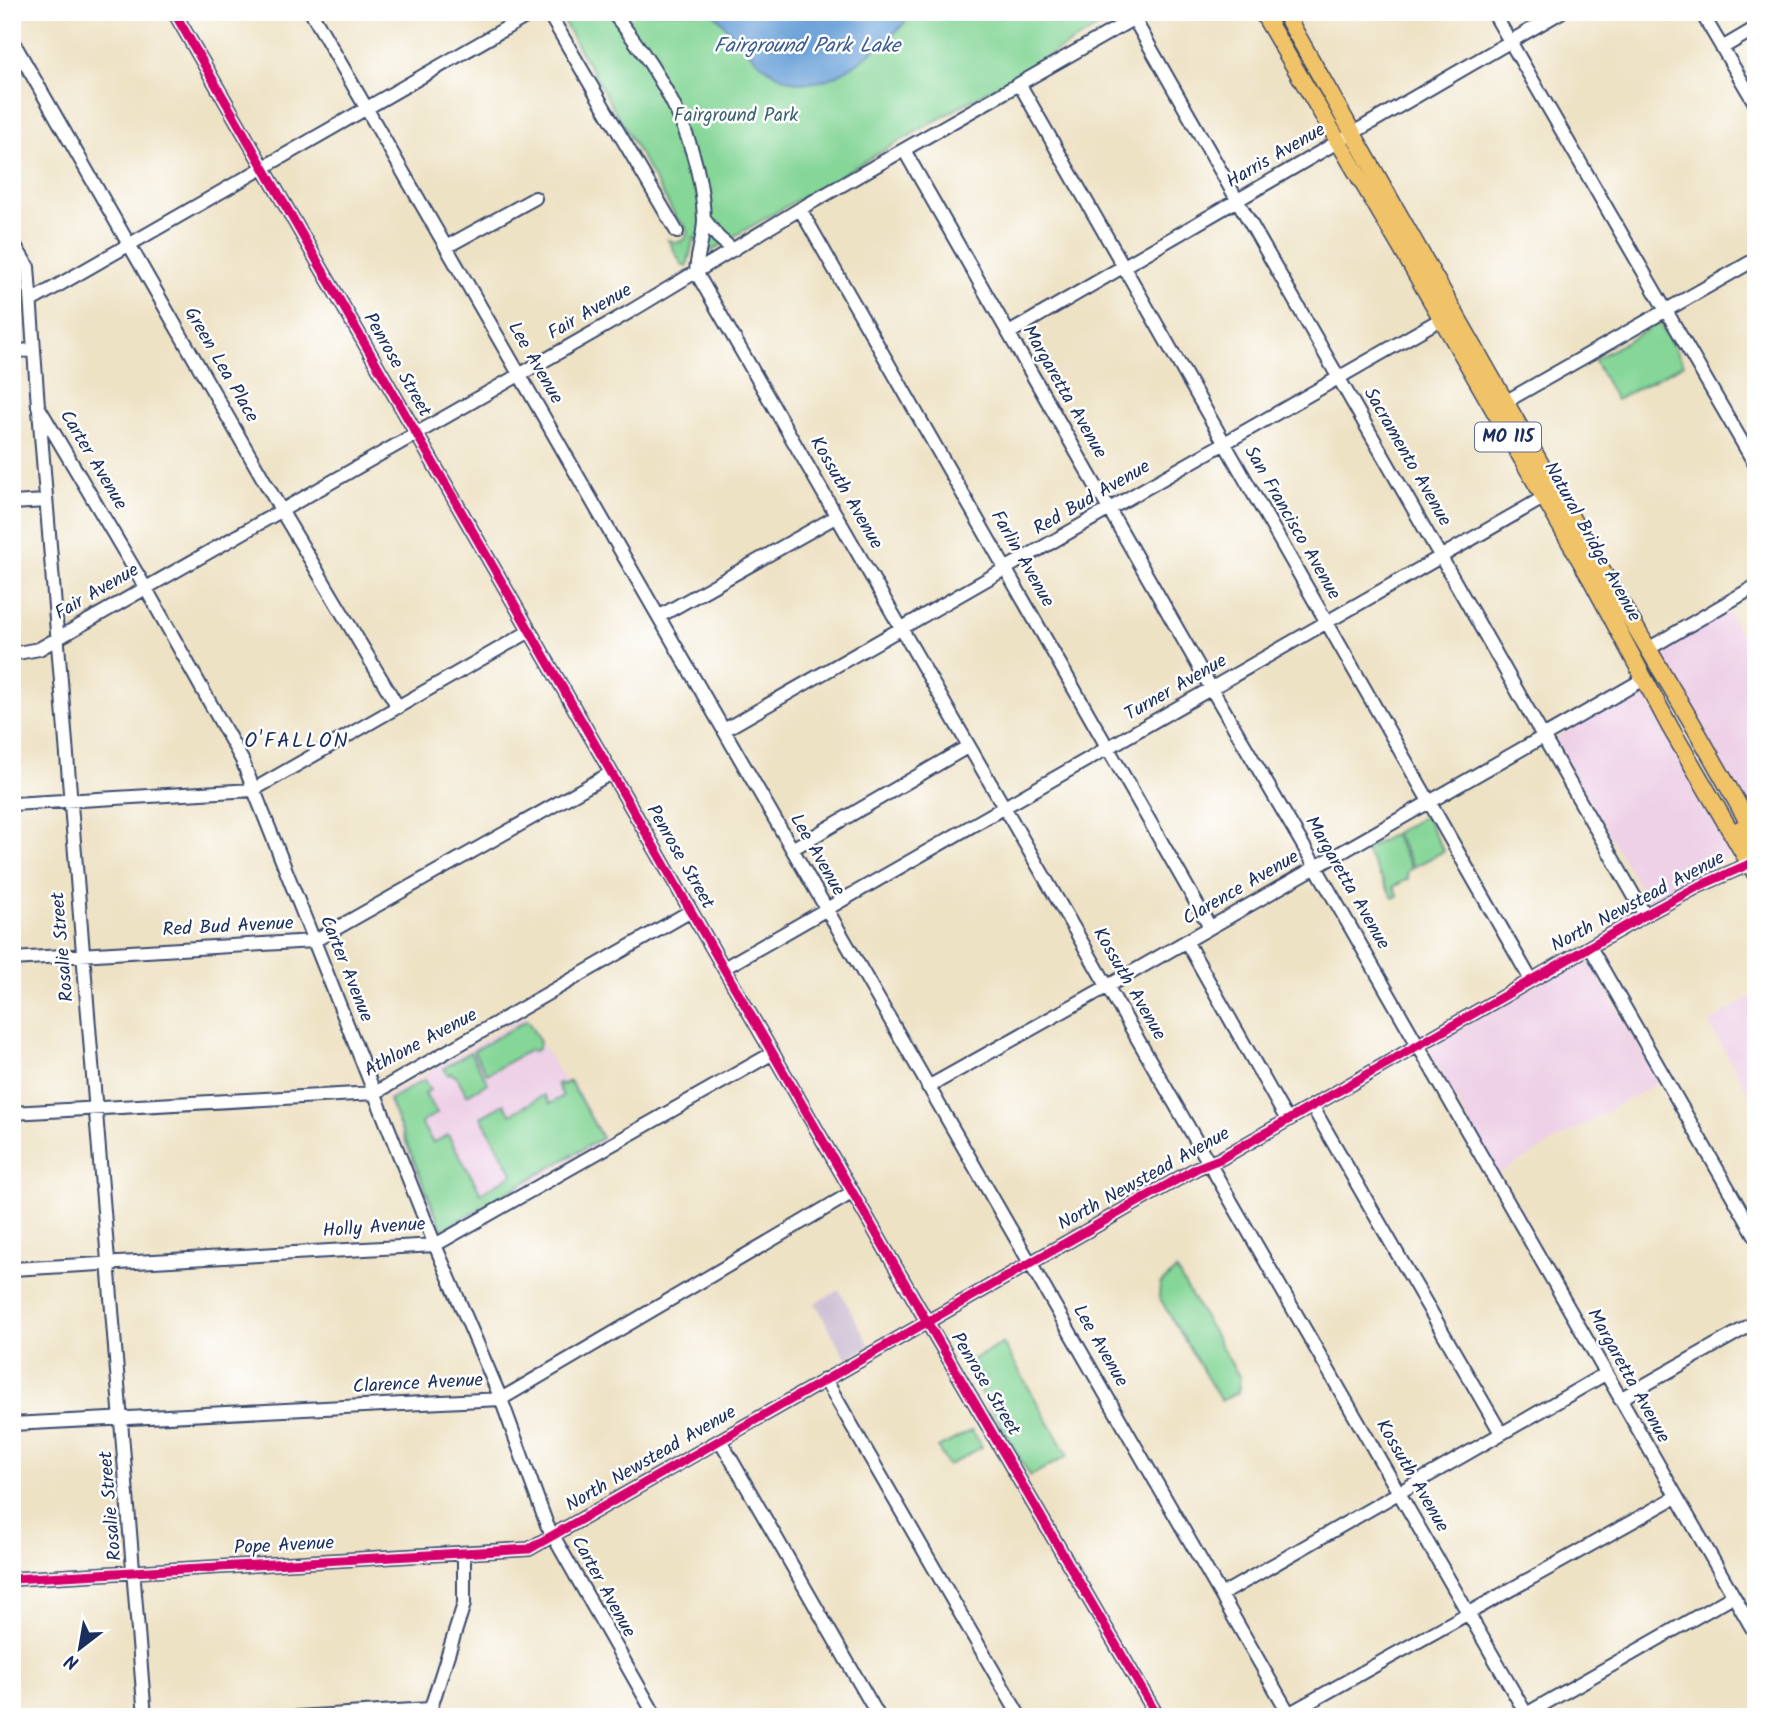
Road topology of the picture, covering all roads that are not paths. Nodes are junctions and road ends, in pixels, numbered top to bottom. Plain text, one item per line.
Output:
1 (174, 12) edge
2 (311, 12) edge
3 (534, 12) edge
4 (548, 12) edge
5 (612, 12) edge
6 (1262, 12) edge
7 (1274, 12) edge
8 (1284, 12) edge
9 (1493, 12) edge
10 (1561, 12) edge
11 (1701, 12) edge
12 (1139, 15) edge
13 (1756, 28) edge
14 (12, 40) edge
15 (1510, 42) junction
16 (1722, 47) junction
17 (1310, 58) junction
18 (1020, 85) junction
19 (1756, 105) edge
20 (366, 108) junction
21 (1346, 139) junction
22 (904, 150) junction
23 (265, 167) junction
24 (535, 198) dead end
25 (1238, 199) junction
26 (800, 209) junction
27 (704, 219) junction
28 (677, 232) dead end
29 (12, 241) edge
30 (130, 244) junction
31 (446, 247) junction
32 (733, 250) junction
33 (1756, 260) edge
34 (1122, 266) junction
35 (696, 272) junction
36 (31, 301) junction
37 (1665, 309) junction
38 (1441, 319) junction
39 (1009, 333) junction
40 (33, 350) junction
41 (12, 351) edge
42 (519, 374) junction
43 (1339, 378) junction
44 (1505, 402) junction
45 (38, 406) junction
46 (416, 433) junction
47 (1224, 444) junction
48 (1756, 466) edge
49 (1544, 498) junction
50 (46, 501) junction
51 (12, 503) edge
52 (281, 510) junction
53 (1110, 510) junction
54 (836, 516) junction
55 (1442, 557) junction
56 (1006, 570) junction
57 (1756, 586) edge
58 (145, 587) junction
59 (660, 616) junction
60 (1327, 623) junction
61 (902, 627) junction
62 (530, 631) junction
63 (56, 638) junction
64 (1648, 649) junction
65 (12, 654) edge
66 (1644, 679) junction
67 (1212, 690) junction
68 (398, 707) junction
69 (724, 730) junction
70 (1545, 735) junction
71 (970, 746) junction
72 (1108, 749) junction
73 (611, 773) junction
74 (253, 790) junction
75 (69, 801) junction
76 (1429, 802) junction
77 (12, 804) edge
78 (1005, 808) junction
79 (1756, 836) edge
80 (792, 849) junction
81 (1754, 864) edge
82 (1316, 867) junction
83 (826, 910) junction
84 (691, 911) junction
85 (1646, 915) junction
86 (1210, 927) junction
87 (314, 941) junction
88 (1186, 941) junction
89 (1590, 947) junction
90 (83, 955) junction
91 (12, 959) edge
92 (724, 968) junction
93 (1531, 980) junction
94 (1108, 986) junction
95 (1418, 1045) junction
96 (773, 1053) junction
97 (928, 1087) junction
98 (375, 1093) junction
99 (1312, 1106) junction
100 (95, 1109) junction
101 (12, 1113) edge
102 (1287, 1120) junction
103 (1210, 1163) junction
104 (853, 1192) junction
105 (1756, 1237) edge
106 (435, 1245) junction
107 (1030, 1262) junction
108 (107, 1263) junction
109 (12, 1269) edge
110 (927, 1321) junction
111 (1756, 1322) edge
112 (1605, 1374) junction
113 (825, 1379) junction
114 (501, 1399) junction
115 (1620, 1399) junction
116 (122, 1418) junction
117 (12, 1424) edge
118 (1501, 1433) junction
119 (720, 1440) junction
120 (1400, 1492) junction
121 (1675, 1497) junction
122 (553, 1536) junction
123 (464, 1554) junction
124 (134, 1572) junction
125 (12, 1579) edge
126 (1221, 1595) junction
127 (1732, 1596) junction
128 (1468, 1614) junction
129 (1755, 1632) edge
130 (429, 1713) edge
131 (1288, 1716) edge
132 (1525, 1716) edge
133 (145, 1717) edge
134 (297, 1717) edge
135 (656, 1717) edge
136 (879, 1717) edge
137 (1020, 1717) edge
138 (1158, 1717) edge

1 - 23 street, Penrose Street
2 - 20 street, Lee Avenue
3 - 20 street
4 - 28 street
5 - 27 street
6 - 21 main road, Natural Bridge Avenue / MO 115
7 - 17 main road
8 - 17 main road, Natural Bridge Avenue
9 - 15 street
10 - 15 street, Harris Avenue
11 - 16 street
12 - 18 street, Fair Avenue
12 - 25 street, Sacramento Avenue
13 - 16 street
14 - 30 street, Green Lea Place
15 - 21 street, Harris Avenue
15 - 37 street
16 - 19 street
17 - 21 main road, Natural Bridge Avenue
18 - 22 street, Fair Avenue
18 - 34 street, San Francisco Avenue
20 - 23 street
20 - 31 street, Lee Avenue
21 - 25 street, Harris Avenue
21 - 38 main road, Natural Bridge Avenue / MO 115
21 - 44 main road, Natural Bridge Avenue
22 - 26 street, Fair Avenue
22 - 39 street, Margaretta Avenue
23 - 30 street
23 - 46 street, Penrose Street
24 - 31 street
25 - 34 street, Harris Avenue
25 - 43 street, Sacramento Avenue
26 - 32 street, Fair Avenue
26 - 56 street, Farlin Avenue
27 - 32 street
27 - 35 street
29 - 36 street, Carter Avenue
30 - 36 street
30 - 52 street, Green Lea Place
31 - 42 street, Lee Avenue
32 - 35 street, Fair Avenue
33 - 37 street
34 - 39 street, Harris Avenue
34 - 47 street, San Francisco Avenue
35 - 42 street, Fair Avenue
35 - 54 street, Kossuth Avenue
36 - 40 street, Carter Avenue
37 - 44 street
37 - 48 street
38 - 43 street, Red Bud Avenue
38 - 49 main road, Natural Bridge Avenue / MO 115
39 - 53 street, Margaretta Avenue
40 - 41 street
40 - 45 street, Carter Avenue
42 - 46 street, Fair Avenue
42 - 59 street, Lee Avenue
43 - 47 street, Red Bud Avenue
43 - 55 street, Sacramento Avenue
44 - 64 main road, Natural Bridge Avenue
45 - 50 street
45 - 58 street, Carter Avenue
46 - 52 street, Fair Avenue
46 - 62 street, Penrose Street
47 - 53 street, Red Bud Avenue
47 - 60 street, San Francisco Avenue
49 - 55 street, Turner Avenue
49 - 66 main road, Natural Bridge Avenue / MO 115
50 - 51 street
50 - 63 street
52 - 58 street, Fair Avenue
52 - 68 street, Green Lea Place
53 - 56 street, Red Bud Avenue
53 - 67 street, Margaretta Avenue
54 - 59 street
54 - 61 street, Kossuth Avenue
55 - 60 street, Turner Avenue
55 - 70 street, Sacramento Avenue
56 - 61 street, Red Bud Avenue
56 - 72 street, Farlin Avenue
57 - 64 street
58 - 63 street, Fair Avenue
58 - 74 street, Carter Avenue
59 - 69 street, Lee Avenue
60 - 67 street, Turner Avenue
60 - 76 street, San Francisco Avenue
61 - 69 street, Red Bud Avenue
61 - 71 street, Kossuth Avenue
62 - 68 street
62 - 73 street, Penrose Street
63 - 65 street, Fair Avenue
63 - 75 street, Rosalie Street
64 - 79 main road, Natural Bridge Avenue
66 - 70 street, Clarence Avenue
66 - 81 main road, Natural Bridge Avenue / MO 115
67 - 72 street, Turner Avenue
67 - 82 street, Margaretta Avenue
68 - 74 street
69 - 80 street, Lee Avenue
70 - 76 street, Clarence Avenue
70 - 85 street, Sacramento Avenue
71 - 78 street, Kossuth Avenue
71 - 80 street
72 - 78 street, Turner Avenue
72 - 86 street, Farlin Avenue
73 - 84 street, Penrose Street
73 - 87 street, Red Bud Avenue
74 - 75 street
74 - 87 street, Carter Avenue
75 - 77 street
75 - 90 street, Rosalie Street
76 - 82 street, Clarence Avenue
76 - 93 street, San Francisco Avenue
78 - 83 street, Turner Avenue
78 - 94 street, Kossuth Avenue
80 - 83 street, Lee Avenue
81 - 85 street, North Newstead Avenue
82 - 86 street, Clarence Avenue
82 - 95 street, Margaretta Avenue
83 - 92 street
83 - 97 street, Lee Avenue
84 - 92 street, Penrose Street
84 - 98 street, Athlone Avenue
85 - 89 street, North Newstead Avenue
86 - 88 street, Clarence Avenue
87 - 90 street, Red Bud Avenue
87 - 98 street, Carter Avenue
88 - 94 street, Clarence Avenue
88 - 102 street
89 - 93 street, North Newstead Avenue
89 - 105 street
90 - 91 street, Red Bud Avenue
90 - 100 street, Rosalie Street
92 - 96 street, Penrose Street
93 - 95 street, North Newstead Avenue
94 - 97 street, Clarence Avenue
94 - 103 street, Kossuth Avenue
95 - 99 street, North Newstead Avenue
95 - 112 street, Margaretta Avenue
96 - 104 street, Penrose Street
96 - 106 street, Holly Avenue
97 - 107 street, Lee Avenue
98 - 100 street, Athlone Avenue
98 - 106 street, Carter Avenue
99 - 102 street, North Newstead Avenue
99 - 118 street
100 - 101 street, Athlone Avenue
100 - 108 street, Rosalie Street
102 - 103 street, North Newstead Avenue
103 - 107 street, North Newstead Avenue
103 - 120 street, Kossuth Avenue
104 - 110 street, Penrose Street
104 - 114 street, Clarence Avenue
106 - 108 street, Holly Avenue
106 - 114 street, Carter Avenue
107 - 110 street, North Newstead Avenue
107 - 126 street, Lee Avenue
108 - 109 street, Holly Avenue
108 - 116 street, Rosalie Street
110 - 113 street, North Newstead Avenue
110 - 138 street, Penrose Street
111 - 115 street
112 - 115 street, Margaretta Avenue
112 - 118 street
113 - 119 street, North Newstead Avenue
113 - 137 street
114 - 116 street, Clarence Avenue
114 - 122 street, Carter Avenue
115 - 121 street, Margaretta Avenue
116 - 117 street, Clarence Avenue
116 - 124 street, Rosalie Street
118 - 120 street
119 - 122 street, North Newstead Avenue
119 - 136 street
120 - 126 street
120 - 128 street, Kossuth Avenue
121 - 127 street, Margaretta Avenue
121 - 128 street
122 - 123 street, Pope Avenue
122 - 135 street, Carter Avenue
123 - 124 street, Pope Avenue
123 - 130 street
124 - 125 street, Pope Avenue
124 - 133 street, Rosalie Street
126 - 131 street, Lee Avenue
127 - 129 street, Margaretta Avenue
127 - 132 street
128 - 131 street
128 - 132 street, Kossuth Avenue
130 - 134 street

